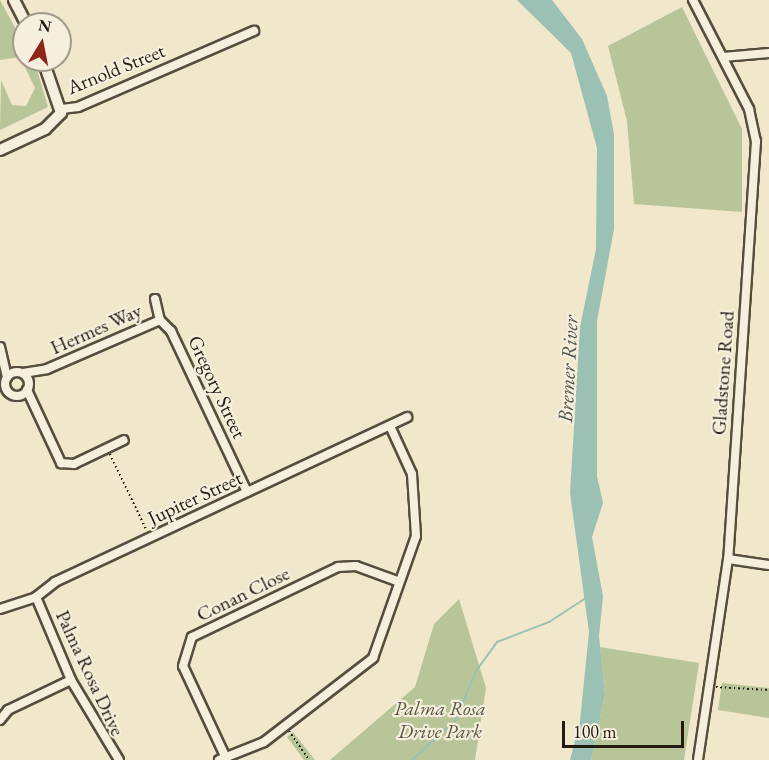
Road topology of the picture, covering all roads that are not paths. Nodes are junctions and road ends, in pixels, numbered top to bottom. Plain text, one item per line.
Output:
1 (693, 0) edge
2 (254, 30) dead end
3 (769, 53) edge
4 (723, 57) junction
5 (48, 72) edge
6 (62, 109) junction
7 (0, 150) edge
8 (155, 299) dead end
9 (160, 320) junction
10 (0, 347) edge
11 (4, 356) junction
12 (46, 369) junction
13 (21, 373) junction
14 (4, 382) edge
15 (28, 388) junction
16 (0, 394) edge
17 (14, 394) junction
18 (33, 412) junction
19 (406, 417) dead end
20 (390, 426) junction
21 (124, 440) dead end
22 (247, 492) junction
23 (728, 559) junction
24 (769, 566) edge
25 (397, 581) junction
26 (36, 597) junction
27 (0, 609) edge
28 (71, 680) junction
29 (0, 720) edge
30 (222, 758) edge
31 (119, 760) edge
32 (698, 760) edge

1 - 4 street, Gladstone Road
2 - 6 street, Arnold Street
3 - 4 street
4 - 23 street, Gladstone Road
5 - 6 main road
6 - 7 main road, Arnold Street
8 - 9 street, Gregory Street
9 - 12 street, Hermes Way
9 - 22 street, Gregory Street
10 - 11 street
11 - 13 street
11 - 14 street
12 - 13 street, Hermes Way
12 - 15 street, Hermes Way
13 - 14 street, Hermes Way
13 - 15 street
14 - 17 street
15 - 17 street, Hermes Way
15 - 18 street
16 - 17 street
17 - 18 street
18 - 21 street
19 - 20 street, Jupiter Street
20 - 22 street, Jupiter Street
20 - 25 street
22 - 26 street, Jupiter Street
23 - 24 street
23 - 32 street, Gladstone Road
25 - 30 street
25 - 30 street, Conan Close
26 - 27 street, Jupiter Street
26 - 28 street, Palma Rosa Drive
28 - 29 street
28 - 31 street, Palma Rosa Drive

